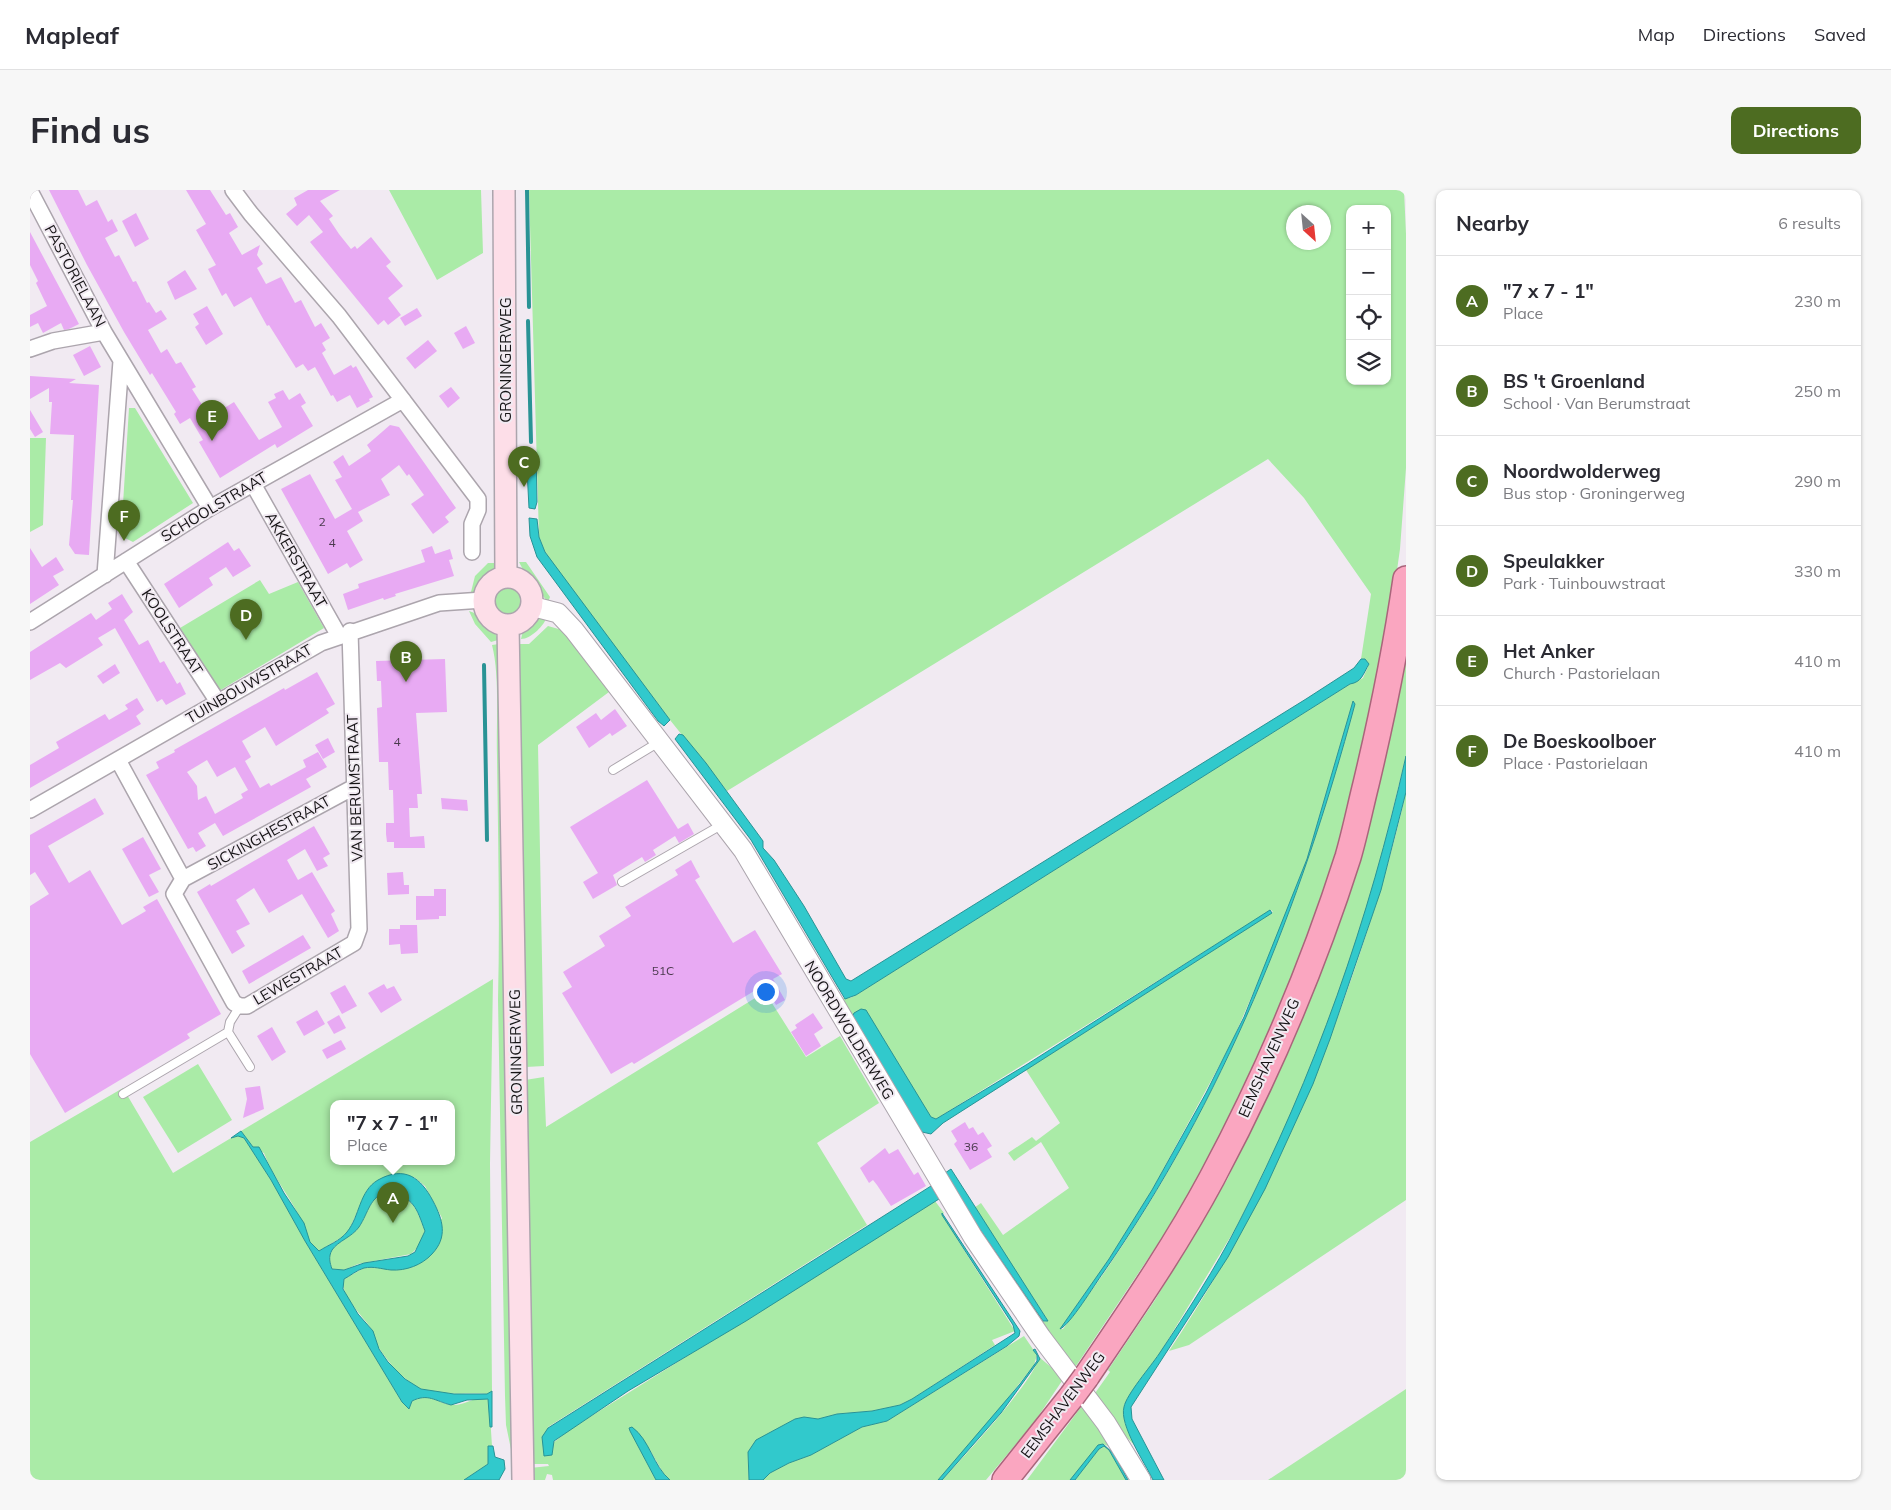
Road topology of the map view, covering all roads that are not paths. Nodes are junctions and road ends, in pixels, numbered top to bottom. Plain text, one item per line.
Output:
1 (233, 190) edge
2 (504, 190) edge
3 (30, 191) edge
4 (104, 332) junction
5 (30, 349) edge
6 (121, 361) junction
7 (403, 400) junction
8 (253, 484) junction
9 (210, 508) junction
10 (472, 552) dead end
11 (126, 561) junction
12 (105, 575) junction
13 (506, 576) junction
14 (1406, 579) edge
15 (483, 600) junction
16 (531, 606) junction
17 (30, 622) edge
18 (508, 625) junction
19 (345, 634) junction
20 (218, 702) junction
21 (661, 741) junction
22 (118, 760) junction
23 (613, 770) dead end
24 (354, 786) junction
25 (30, 810) edge
26 (724, 823) junction
27 (183, 879) junction
28 (622, 882) dead end
29 (354, 943) joint
30 (240, 1006) junction
31 (228, 1032) junction
32 (250, 1067) dead end
33 (123, 1094) dead end
34 (1045, 1431) junction
35 (523, 1480) edge
36 (1005, 1480) edge
37 (1019, 1480) edge
38 (1141, 1480) edge

1 - 7 street
2 - 13 main road, GRONINGERWEG
3 - 4 street, PASTORIELAAN
4 - 5 street
4 - 6 street, PASTORIELAAN
6 - 9 street, PASTORIELAAN
6 - 12 street
7 - 8 street, SCHOOLSTRAAT
7 - 10 street
8 - 9 street, SCHOOLSTRAAT
8 - 19 street, AKKERSTRAAT
9 - 11 street, SCHOOLSTRAAT
11 - 12 street, SCHOOLSTRAAT
11 - 20 street, KOOLSTRAAT
12 - 17 street, SCHOOLSTRAAT
13 - 15 main road
13 - 16 main road
14 - 34 highway, EEMSHAVENWEG
15 - 18 main road
15 - 19 street, TUINBOUWSTRAAT
16 - 18 main road
16 - 21 street, NOORDWOLDERWEG
18 - 35 main road, GRONINGERWEG
19 - 20 street, TUINBOUWSTRAAT
19 - 24 street, VAN BERUMSTRAAT
20 - 22 street, TUINBOUWSTRAAT
21 - 23 lane
21 - 26 street, NOORDWOLDERWEG
22 - 25 street, TUINBOUWSTRAAT
22 - 27 street
24 - 27 street, SICKINGHESTRAAT
24 - 29 street, VAN BERUMSTRAAT
26 - 28 lane
26 - 38 street, NOORDWOLDERWEG
27 - 30 street
29 - 30 street, LEWESTRAAT
30 - 31 lane
31 - 32 lane
31 - 33 lane
34 - 36 highway, EEMSHAVENWEG
34 - 37 highway

